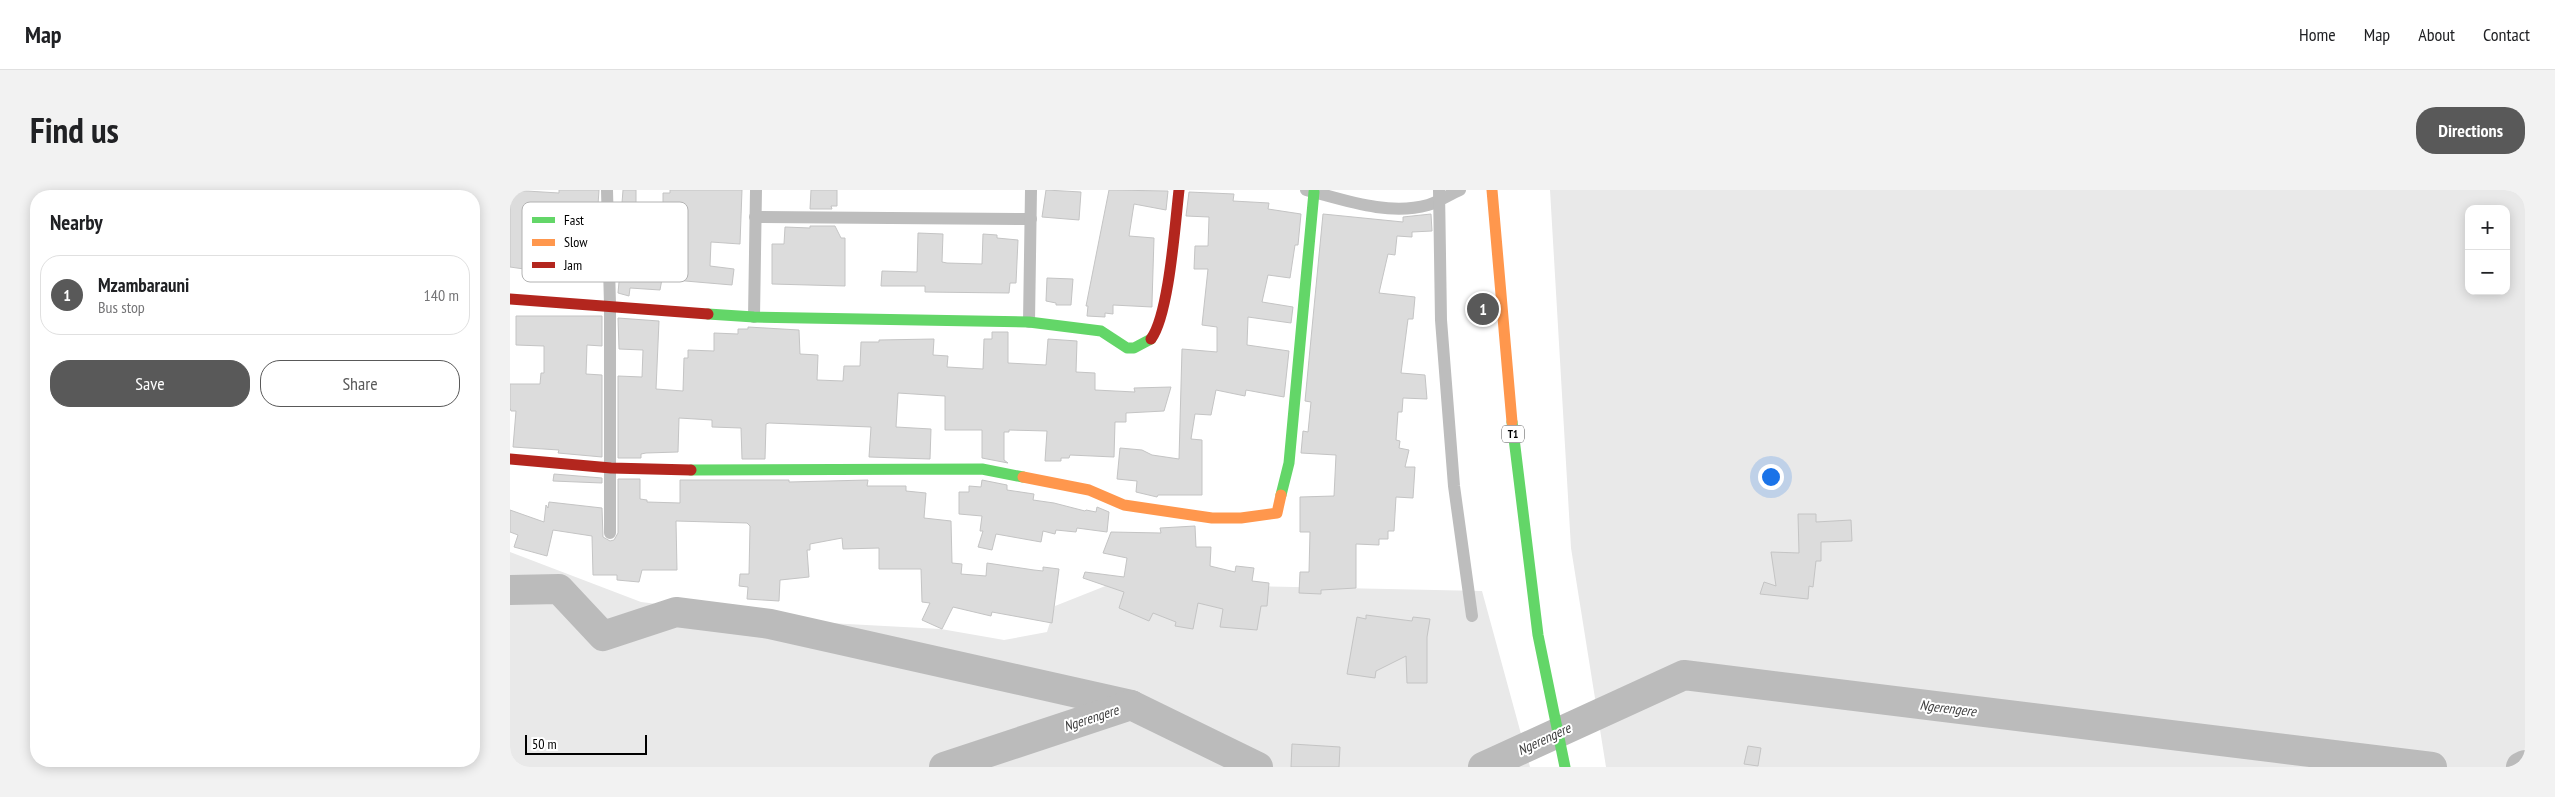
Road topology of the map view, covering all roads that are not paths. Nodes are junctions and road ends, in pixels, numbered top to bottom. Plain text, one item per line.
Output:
1 (756, 190) edge
2 (1031, 190) edge
3 (1179, 190) edge
4 (1460, 190) edge
5 (1492, 190) edge
6 (1310, 191) edge
7 (1439, 195) edge
8 (756, 217) junction
9 (1031, 219) junction
10 (609, 282) edge
11 (510, 299) edge
12 (610, 305) junction
13 (754, 317) junction
14 (1029, 322) junction
15 (510, 459) edge
16 (611, 468) junction
17 (610, 533) dead end
18 (1472, 616) dead end
19 (1565, 767) edge

1 - 8 street
2 - 9 street
3 - 14 main road
4 - 7 street
5 - 19 main road, T1
6 - 7 street
6 - 16 main road
7 - 18 street
8 - 9 street
8 - 13 street
9 - 14 street
10 - 12 street
11 - 12 main road
12 - 13 main road
12 - 16 street
13 - 14 main road
15 - 16 main road
16 - 17 street

